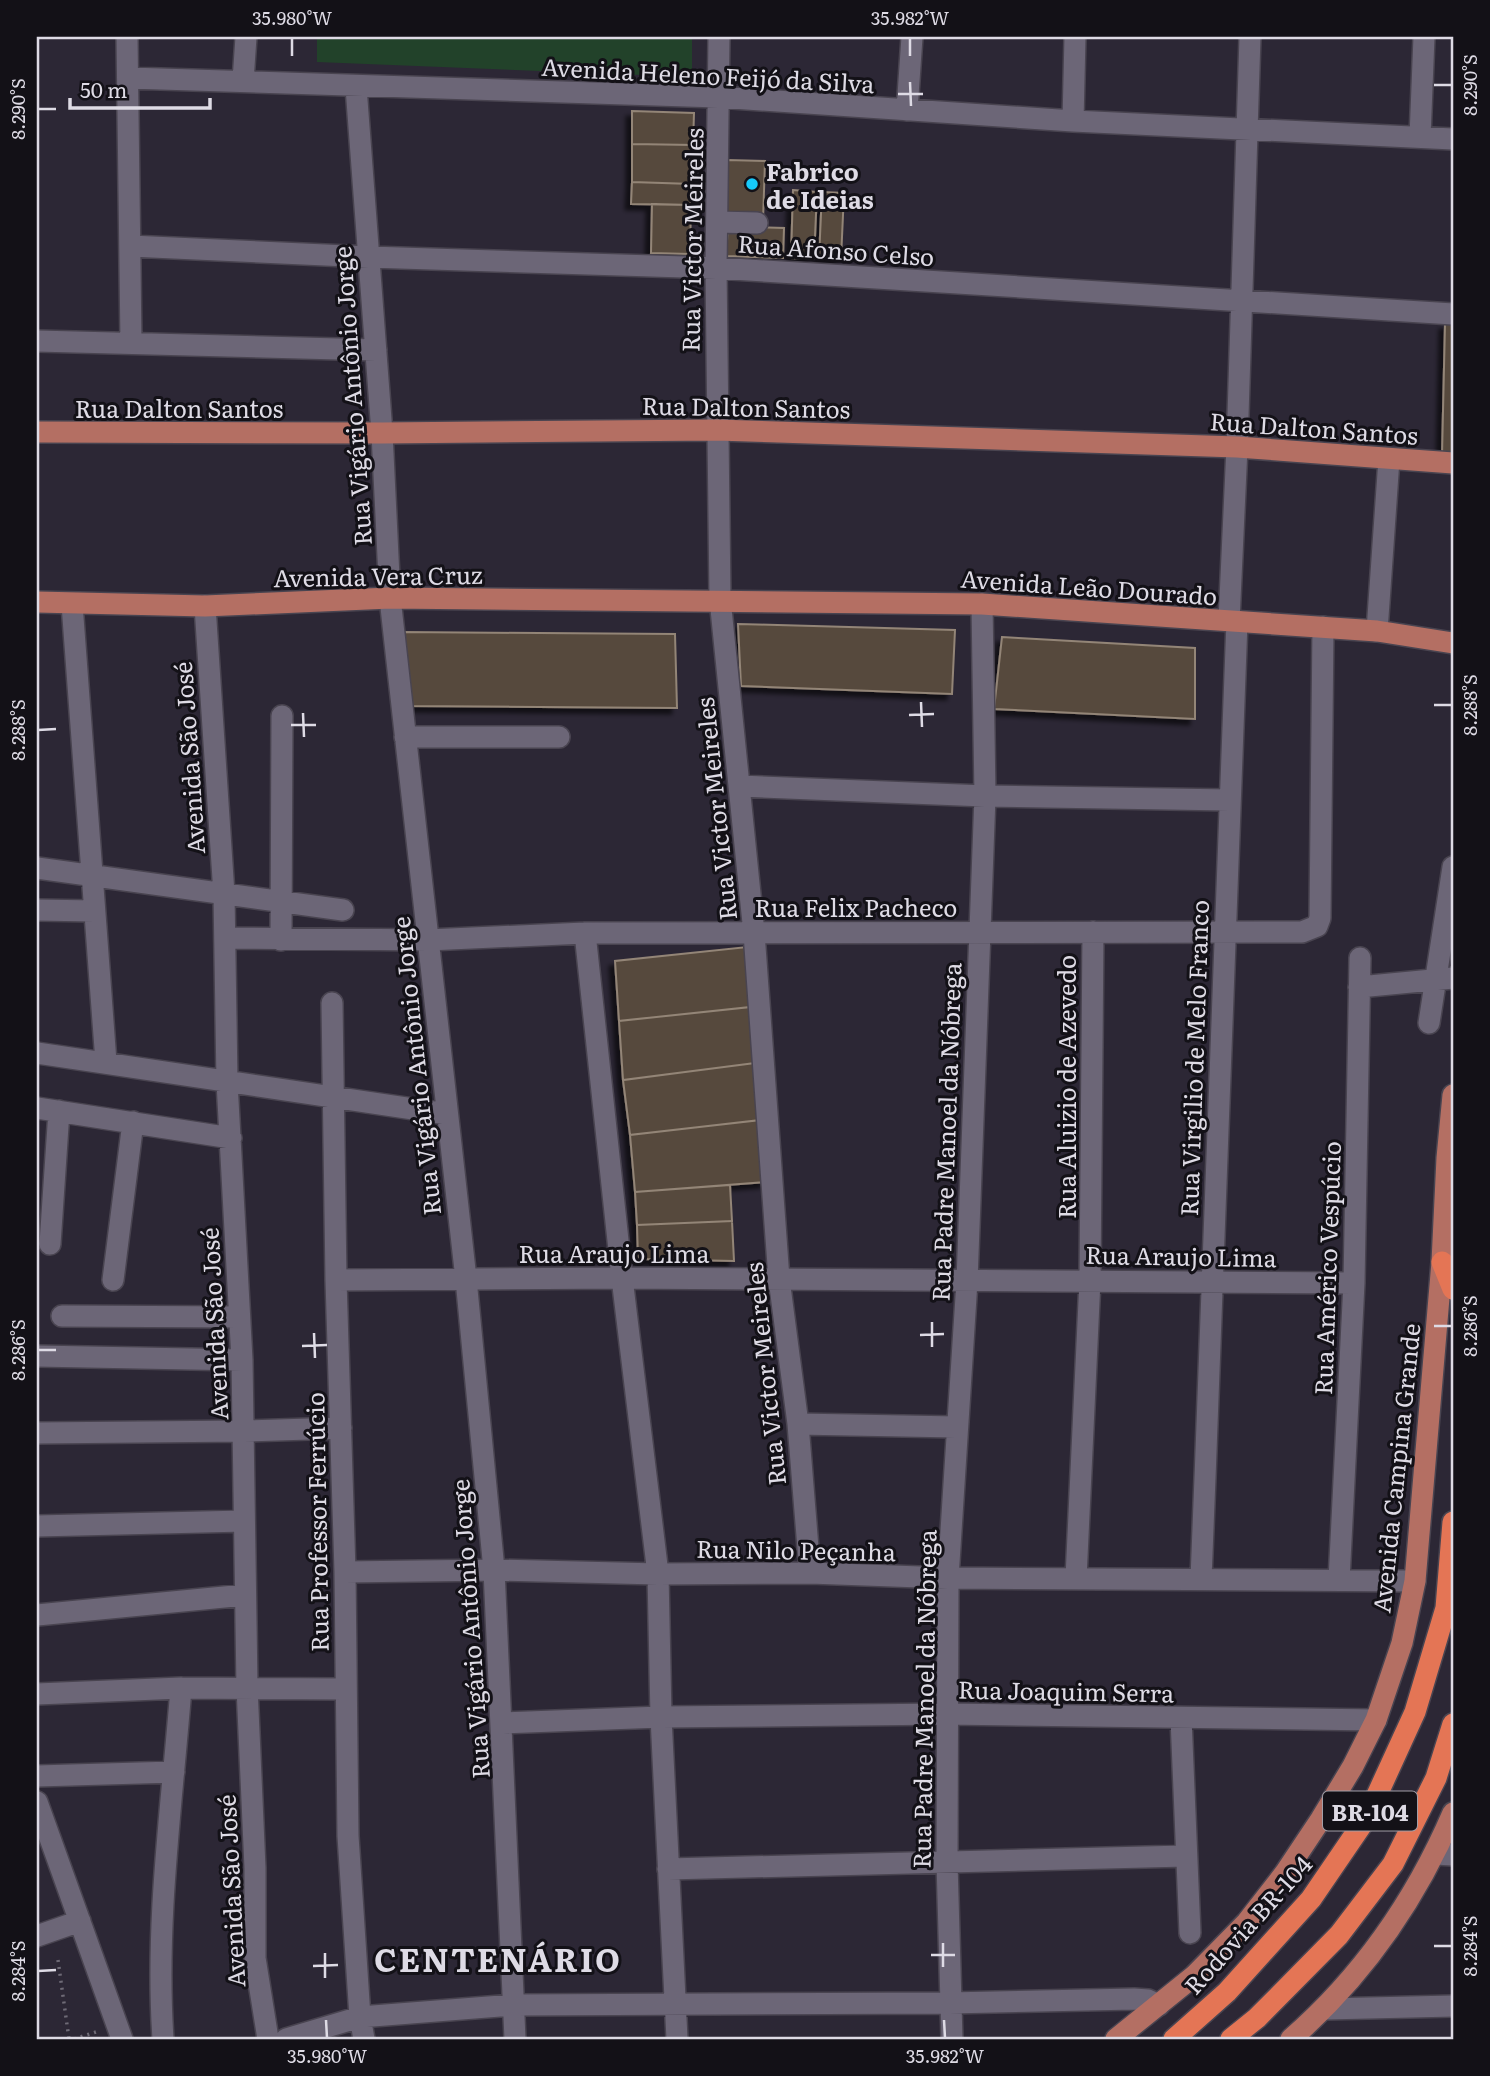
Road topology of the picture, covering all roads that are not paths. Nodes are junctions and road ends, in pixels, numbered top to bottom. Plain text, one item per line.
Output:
1 (127, 37) edge
2 (246, 37) edge
3 (719, 37) edge
4 (912, 37) edge
5 (1075, 37) edge
6 (1250, 37) edge
7 (1424, 37) edge
8 (129, 78) junction
9 (243, 81) junction
10 (356, 87) junction
11 (719, 97) junction
12 (906, 110) junction
13 (1073, 121) junction
14 (1247, 129) junction
15 (1420, 137) junction
16 (1453, 139) edge
17 (718, 222) junction
18 (757, 223) dead end
19 (130, 246) junction
20 (369, 257) junction
21 (716, 268) junction
22 (1240, 301) junction
23 (1453, 314) edge
24 (37, 341) edge
25 (131, 343) junction
26 (376, 350) junction
27 (717, 430) junction
28 (37, 432) edge
29 (382, 433) junction
30 (1237, 447) junction
31 (1390, 459) junction
32 (1453, 463) edge
33 (390, 598) junction
34 (720, 599) junction
35 (37, 602) edge
36 (72, 604) junction
37 (982, 604) junction
38 (205, 606) junction
39 (1233, 621) junction
40 (1324, 627) junction
41 (1377, 631) junction
42 (1453, 643) edge
43 (282, 716) dead end
44 (405, 737) junction
45 (559, 737) dead end
46 (740, 786) junction
47 (985, 796) junction
48 (1229, 800) junction
49 (1453, 867) edge
50 (37, 868) edge
51 (92, 877) junction
52 (224, 894) junction
53 (280, 902) junction
54 (37, 910) edge
55 (343, 910) dead end
56 (94, 911) junction
57 (980, 931) junction
58 (1093, 932) junction
59 (585, 933) junction
60 (754, 933) junction
61 (1223, 934) junction
62 (225, 938) junction
63 (281, 940) junction
64 (428, 940) junction
65 (1360, 958) dead end
66 (1445, 980) edge
67 (1359, 987) junction
68 (332, 1003) dead end
69 (1429, 1023) dead end
70 (37, 1053) edge
71 (106, 1062) junction
72 (227, 1082) junction
73 (1453, 1095) edge
74 (332, 1098) junction
75 (37, 1108) edge
76 (59, 1111) junction
77 (447, 1114) junction
78 (133, 1122) junction
79 (230, 1138) junction
80 (50, 1244) dead end
81 (1442, 1262) junction
82 (622, 1278) junction
83 (466, 1279) junction
84 (779, 1279) junction
85 (113, 1280) dead end
86 (336, 1280) junction
87 (1090, 1280) junction
88 (967, 1281) junction
89 (1213, 1281) junction
90 (1354, 1283) junction
91 (1453, 1289) edge
92 (62, 1316) dead end
93 (240, 1317) junction
94 (37, 1356) edge
95 (242, 1360) junction
96 (798, 1424) junction
97 (956, 1427) junction
98 (341, 1428) junction
99 (244, 1431) junction
100 (37, 1433) edge
101 (244, 1521) junction
102 (1453, 1522) edge
103 (37, 1526) edge
104 (494, 1570) junction
105 (345, 1572) junction
106 (810, 1573) junction
107 (658, 1574) junction
108 (948, 1578) junction
109 (1076, 1578) junction
110 (1201, 1579) junction
111 (1339, 1580) junction
112 (1415, 1581) junction
113 (245, 1595) junction
114 (37, 1615) edge
115 (181, 1688) junction
116 (247, 1688) junction
117 (345, 1689) junction
118 (37, 1694) edge
119 (947, 1714) junction
120 (661, 1717) junction
121 (1181, 1718) junction
122 (1376, 1720) junction
123 (503, 1723) junction
124 (1453, 1724) edge
125 (174, 1772) junction
126 (37, 1776) edge
127 (37, 1802) edge
128 (1453, 1813) edge
129 (1444, 1854) edge
130 (1185, 1856) junction
131 (947, 1862) junction
132 (668, 1869) junction
133 (80, 1921) junction
134 (1190, 1933) dead end
135 (37, 1936) edge
136 (950, 2003) junction
137 (676, 2004) junction
138 (1159, 2005) junction
139 (514, 2006) junction
140 (1453, 2006) edge
141 (1326, 2009) junction
142 (360, 2017) junction
143 (119, 2032) edge
144 (163, 2039) edge
145 (268, 2039) edge
146 (286, 2039) edge
147 (364, 2039) edge
148 (516, 2039) edge
149 (677, 2039) edge
150 (952, 2039) edge
151 (1116, 2039) edge
152 (1174, 2039) edge
153 (1231, 2039) edge
154 (1291, 2039) edge

1 - 8 street
2 - 9 street
3 - 11 street, Rua Victor Meireles
4 - 12 street
5 - 13 street
6 - 14 street, Rua Virgilio de Melo Franco
7 - 15 street
8 - 9 street, Avenida Heleno Feijó da Silva
8 - 19 street
9 - 10 street, Avenida Heleno Feijó da Silva
10 - 11 street, Avenida Heleno Feijó da Silva
10 - 20 street, Rua Vigário Antônio Jorge
11 - 12 street, Avenida Heleno Feijó da Silva
11 - 17 street, Rua Victor Meireles
12 - 13 street, Avenida Heleno Feijó da Silva
13 - 14 street, Avenida Heleno Feijó da Silva
14 - 15 street, Avenida Heleno Feijó da Silva
14 - 22 street, Rua Virgilio de Melo Franco
15 - 16 street, Avenida Heleno Feijó da Silva
17 - 18 street
17 - 21 street, Rua Victor Meireles
19 - 20 street, Rua Afonso Celso
19 - 25 street
20 - 21 street, Rua Afonso Celso
20 - 26 street, Rua Vigário Antônio Jorge
21 - 22 street, Rua Afonso Celso
21 - 27 street, Rua Victor Meireles
22 - 23 street, Rua Afonso Celso
22 - 30 street, Rua Virgilio de Melo Franco
24 - 25 street
25 - 26 street
26 - 29 street, Rua Vigário Antônio Jorge
27 - 29 main road, Rua Dalton Santos
27 - 30 main road, Rua Dalton Santos
27 - 34 street, Rua Victor Meireles
28 - 29 main road, Rua Dalton Santos
29 - 33 street, Rua Vigário Antônio Jorge
30 - 31 main road, Rua Dalton Santos
30 - 39 street, Rua Virgilio de Melo Franco
31 - 32 main road, Rua Dalton Santos
31 - 41 street
33 - 34 main road, Avenida Vera Cruz
33 - 38 main road, Avenida Vera Cruz
33 - 44 street, Rua Vigário Antônio Jorge
34 - 37 main road, Avenida Leão Dourado
34 - 46 street, Rua Victor Meireles
35 - 36 main road, Avenida Vera Cruz
36 - 38 main road, Avenida Vera Cruz
36 - 51 street
37 - 39 main road, Avenida Leão Dourado
37 - 47 street, Rua Padre Manoel da Nóbrega
38 - 52 street, Avenida São José
39 - 40 main road, Avenida Leão Dourado
39 - 48 street, Rua Virgilio de Melo Franco
40 - 41 main road, Avenida Leão Dourado
40 - 61 street, Rua Felix Pacheco
41 - 42 main road, Avenida Leão Dourado
43 - 53 street
44 - 45 street
44 - 64 street, Rua Vigário Antônio Jorge
46 - 47 street
46 - 60 street, Rua Victor Meireles
47 - 48 street
47 - 57 street, Rua Padre Manoel da Nóbrega
48 - 61 street, Rua Virgilio de Melo Franco
49 - 66 street
50 - 51 street
51 - 52 street
51 - 56 street
52 - 53 street
52 - 62 street, Avenida São José
53 - 55 street
53 - 63 street
54 - 56 street
56 - 71 street
57 - 58 street, Rua Felix Pacheco
57 - 60 street, Rua Felix Pacheco
57 - 88 street, Rua Padre Manoel da Nóbrega
58 - 61 street, Rua Felix Pacheco
58 - 87 street, Rua Aluizio de Azevedo
59 - 60 street, Rua Felix Pacheco
59 - 64 street, Rua Felix Pacheco
59 - 82 street
60 - 84 street, Rua Victor Meireles
61 - 89 street, Rua Virgilio de Melo Franco
62 - 63 street, Rua Felix Pacheco
62 - 72 street, Avenida São José
63 - 64 street, Rua Felix Pacheco
64 - 77 street, Rua Vigário Antônio Jorge
65 - 67 street, Rua Américo Vespúcio
66 - 67 street
66 - 69 street
67 - 90 street, Rua Américo Vespúcio
68 - 74 street, Rua Professor Ferrúcio
70 - 71 street
71 - 72 street
72 - 74 street
72 - 79 street, Avenida São José
73 - 81 main road, Avenida Campina Grande
74 - 77 street
74 - 86 street, Rua Professor Ferrúcio
75 - 76 street
76 - 78 street
76 - 80 street
77 - 83 street, Rua Vigário Antônio Jorge
78 - 79 street
78 - 85 street
79 - 93 street, Avenida São José
81 - 91 highway
81 - 112 main road, Avenida Campina Grande
82 - 83 street, Rua Araujo Lima
82 - 84 street, Rua Araujo Lima
82 - 107 street
83 - 86 street, Rua Araujo Lima
83 - 104 street, Rua Vigário Antônio Jorge
84 - 88 street, Rua Araujo Lima
84 - 96 street, Rua Victor Meireles
86 - 98 street, Rua Professor Ferrúcio
87 - 88 street, Rua Araujo Lima
87 - 89 street, Rua Araujo Lima
87 - 109 street, Rua Aluizio de Azevedo
88 - 97 street, Rua Padre Manoel da Nóbrega
89 - 90 street, Rua Araujo Lima
89 - 110 street, Rua Virgilio de Melo Franco
90 - 111 street, Rua Américo Vespúcio
92 - 93 street
93 - 95 street, Avenida São José
94 - 95 street
95 - 99 street, Avenida São José
96 - 97 street
96 - 106 street, Rua Victor Meireles
97 - 108 street, Rua Padre Manoel da Nóbrega
98 - 99 street
98 - 105 street, Rua Professor Ferrúcio
99 - 100 street
99 - 101 street, Avenida São José
101 - 103 street
101 - 113 street, Avenida São José
102 - 152 highway, Rodovia BR-104 / BR-104
104 - 105 street, Rua Nilo Peçanha
104 - 107 street, Rua Nilo Peçanha
104 - 123 street, Rua Vigário Antônio Jorge
105 - 117 street, Rua Professor Ferrúcio
106 - 107 street, Rua Nilo Peçanha
106 - 108 street, Rua Nilo Peçanha
107 - 120 street
108 - 109 street, Rua Nilo Peçanha
108 - 119 street, Rua Padre Manoel da Nóbrega
109 - 110 street, Rua Nilo Peçanha
110 - 111 street, Rua Nilo Peçanha
111 - 112 street, Rua Nilo Peçanha
112 - 122 main road, Avenida Campina Grande
113 - 114 street
113 - 116 street, Avenida São José
115 - 116 street
115 - 118 street
115 - 125 street
116 - 117 street
116 - 145 street, Avenida São José
117 - 142 street, Rua Professor Ferrúcio
119 - 120 street, Rua Joaquim Serra
119 - 121 street, Rua Joaquim Serra
119 - 131 street, Rua Padre Manoel da Nóbrega
120 - 123 street, Rua Joaquim Serra
120 - 132 street
121 - 122 street, Rua Joaquim Serra
121 - 130 street
122 - 138 main road, Avenida Campina Grande
123 - 139 street, Rua Vigário Antônio Jorge
124 - 153 highway, BR-104
125 - 126 street
125 - 144 street
127 - 133 street
128 - 129 main road
129 - 141 main road
130 - 131 street
130 - 134 street
131 - 132 street
131 - 136 street, Rua Padre Manoel da Nóbrega
132 - 137 street
133 - 135 street
133 - 143 street
136 - 137 street
136 - 138 street
136 - 150 street, Rua Padre Manoel da Nóbrega
137 - 139 street
137 - 149 street
138 - 151 main road, Avenida Campina Grande
139 - 142 street
139 - 148 street, Rua Vigário Antônio Jorge
140 - 141 street
141 - 154 main road
142 - 146 street
142 - 147 street, Rua Professor Ferrúcio

